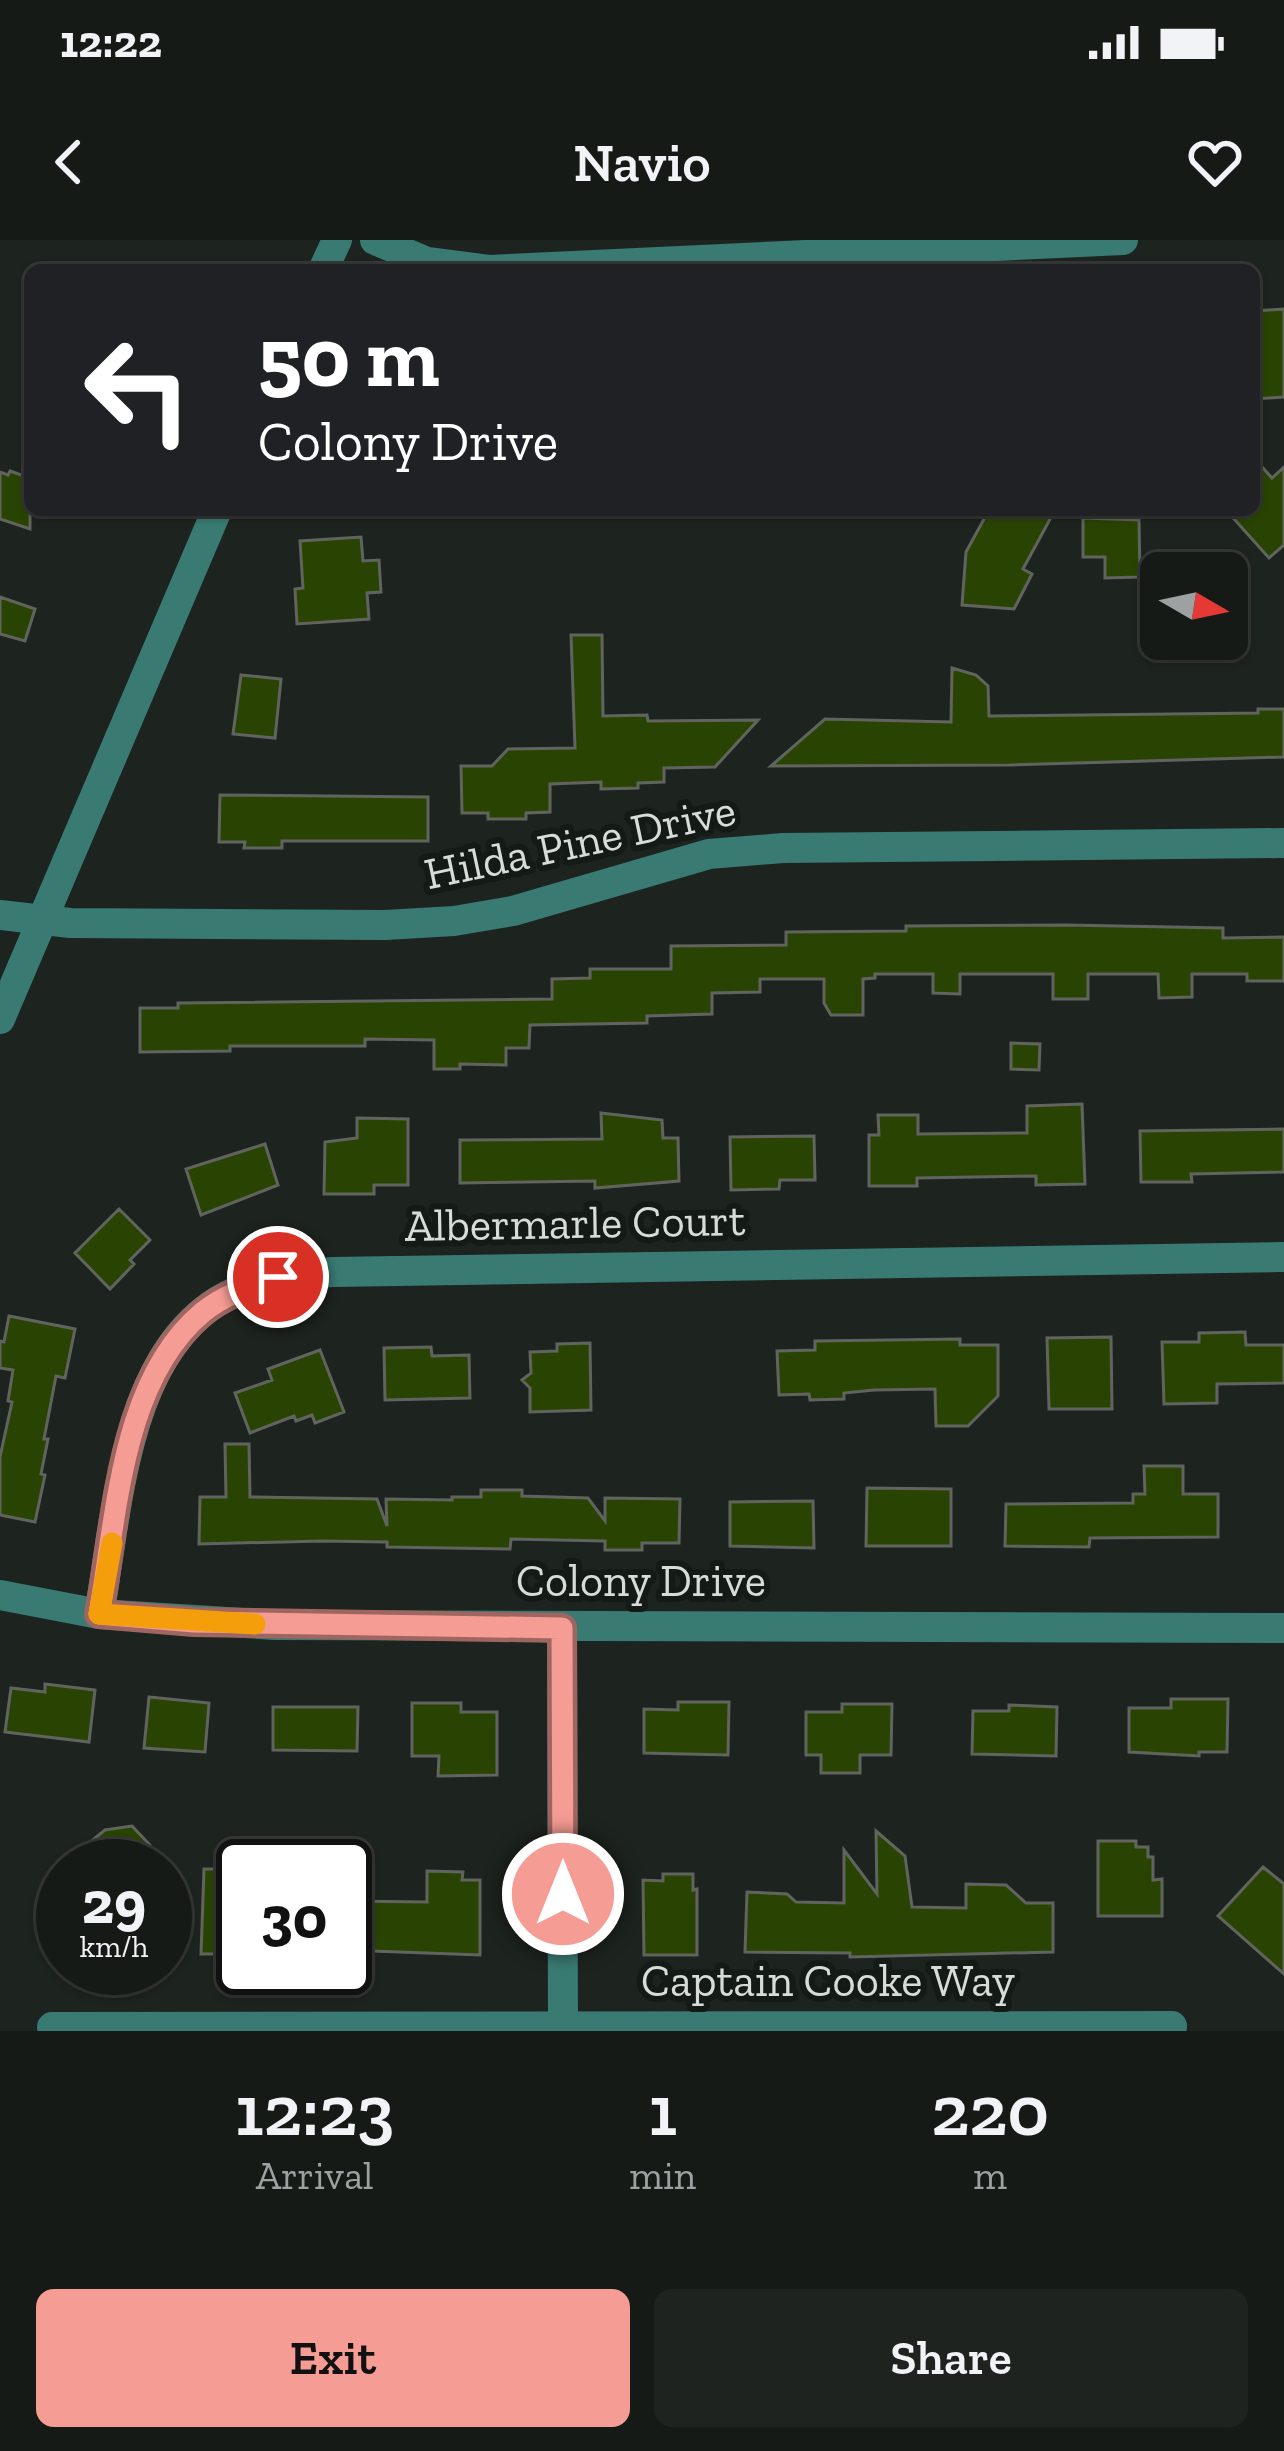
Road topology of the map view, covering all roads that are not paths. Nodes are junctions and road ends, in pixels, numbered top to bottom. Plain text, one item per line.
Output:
1 (376, 240) edge
2 (1119, 240) edge
3 (442, 264) edge
4 (615, 264) edge
5 (214, 516) edge
6 (1284, 843) edge
7 (0, 915) edge
8 (39, 921) junction
9 (0, 1019) edge
10 (1284, 1257) edge
11 (0, 1595) edge
12 (99, 1614) junction
13 (562, 1628) junction
14 (1284, 1628) edge
15 (563, 2026) junction
16 (1172, 2026) dead end
17 (52, 2027) dead end

1 - 3 street
2 - 4 street
5 - 8 street
6 - 8 street, Hilda Pine Drive
7 - 8 street, Hilda Pine Drive
8 - 9 street
10 - 12 street, Albermarle Court
11 - 12 street, Colony Drive
12 - 13 street, Colony Drive
13 - 14 street, Colony Drive
13 - 15 street
15 - 16 street, Captain Cooke Way
15 - 17 street, Captain Cooke Way

